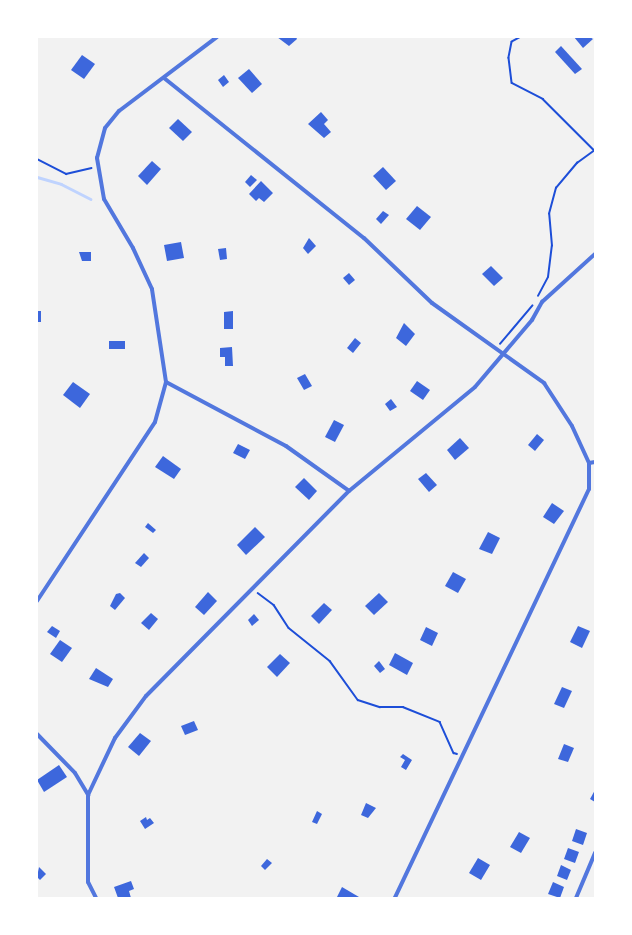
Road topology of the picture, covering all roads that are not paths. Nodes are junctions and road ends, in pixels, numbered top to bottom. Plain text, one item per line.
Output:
1 (217, 37) edge
2 (164, 78) junction
3 (595, 254) edge
4 (502, 355) junction
5 (166, 382) junction
6 (595, 462) edge
7 (588, 463) junction
8 (349, 491) junction
9 (37, 601) edge
10 (37, 734) edge
11 (88, 795) junction
12 (595, 853) edge
13 (96, 898) edge
14 (394, 898) edge
15 (576, 898) edge

1 - 2 street
2 - 4 street
2 - 5 street
3 - 4 street
4 - 7 street
4 - 8 street
5 - 8 street
5 - 9 street
6 - 7 street
7 - 14 street
8 - 11 street
10 - 11 street
11 - 13 street
12 - 15 street

